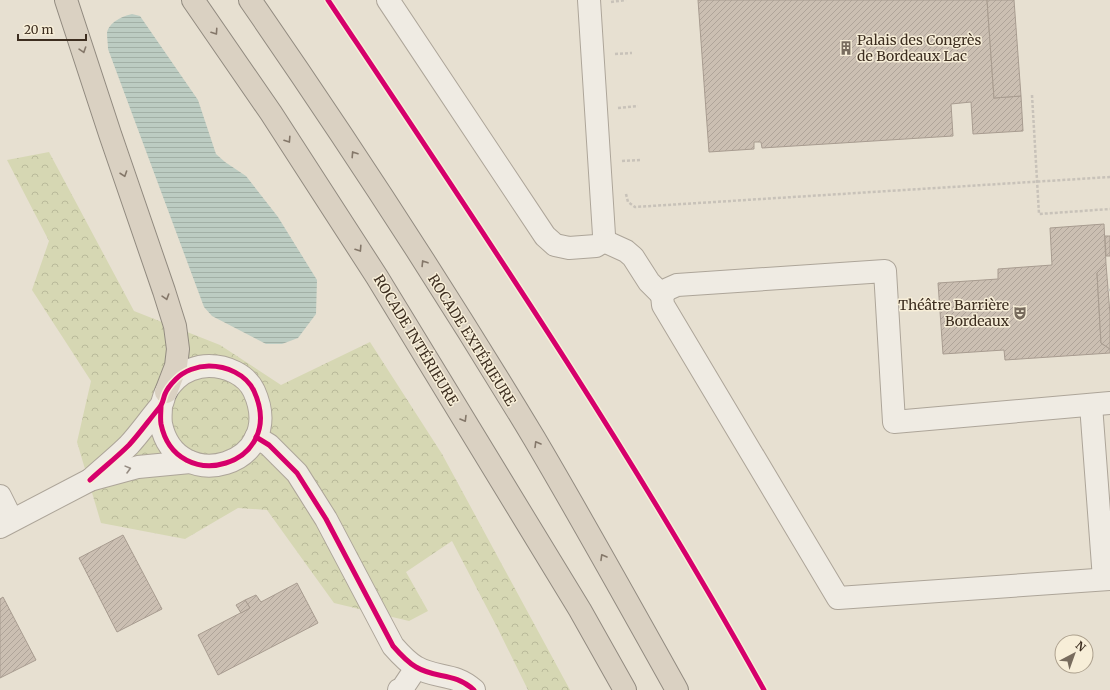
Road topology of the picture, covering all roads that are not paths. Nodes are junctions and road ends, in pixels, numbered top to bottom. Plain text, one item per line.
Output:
1 (66, 0) edge
2 (193, 0) edge
3 (250, 0) edge
4 (388, 0) edge
5 (589, 0) edge
6 (604, 241) junction
7 (662, 296) junction
8 (164, 399) junction
9 (1100, 404) edge
10 (256, 437) junction
11 (190, 462) junction
12 (90, 480) junction
13 (0, 496) edge
14 (6, 523) edge
15 (1107, 579) edge
16 (622, 591) junction
17 (580, 610) junction
18 (416, 668) junction
19 (399, 690) edge
20 (474, 690) edge
21 (617, 690) edge
22 (625, 690) edge
23 (677, 690) edge
24 (686, 690) edge

1 -> 8 highway
2 -> 17 highway, ROCADE INTÉRIEURE
16 -> 3 highway, ROCADE EXTÉRIEURE
4 - 6 street
5 - 6 street
6 - 7 street
7 - 9 street
7 - 15 street
8 - 10 street
8 - 11 street
8 - 12 street
9 - 15 street
10 - 11 street
10 - 18 street
12 -> 11 street
12 - 14 street
13 - 14 street
16 - 23 highway, ROCADE EXTÉRIEURE
16 - 24 highway
17 - 21 highway
17 - 22 highway, ROCADE INTÉRIEURE
18 - 19 street
18 - 20 street

